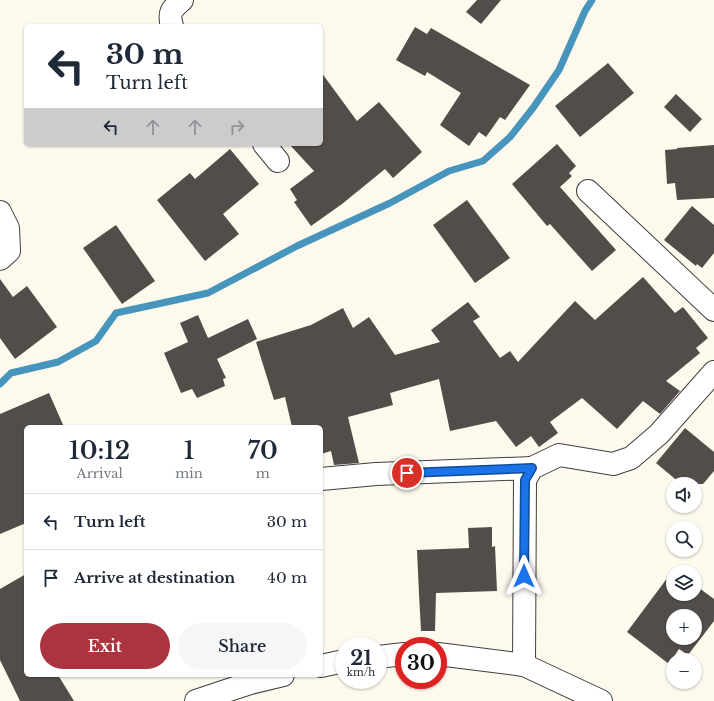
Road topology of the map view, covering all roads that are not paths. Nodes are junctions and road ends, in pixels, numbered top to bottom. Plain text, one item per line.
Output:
1 (182, 0) edge
2 (171, 24) edge
3 (266, 146) edge
4 (278, 161) dead end
5 (588, 191) dead end
6 (0, 212) edge
7 (0, 259) edge
8 (714, 310) edge
9 (714, 372) edge
10 (532, 468) junction
11 (323, 479) edge
12 (447, 655) edge
13 (335, 663) edge
14 (524, 665) junction
15 (323, 666) edge
16 (276, 677) edge
17 (196, 701) edge
18 (601, 701) edge

1 - 2 street
3 - 4 street
5 - 8 street
6 - 7 street
9 - 10 street
10 - 11 street
10 - 14 street
12 - 14 street
13 - 15 street
14 - 18 street
16 - 17 street

